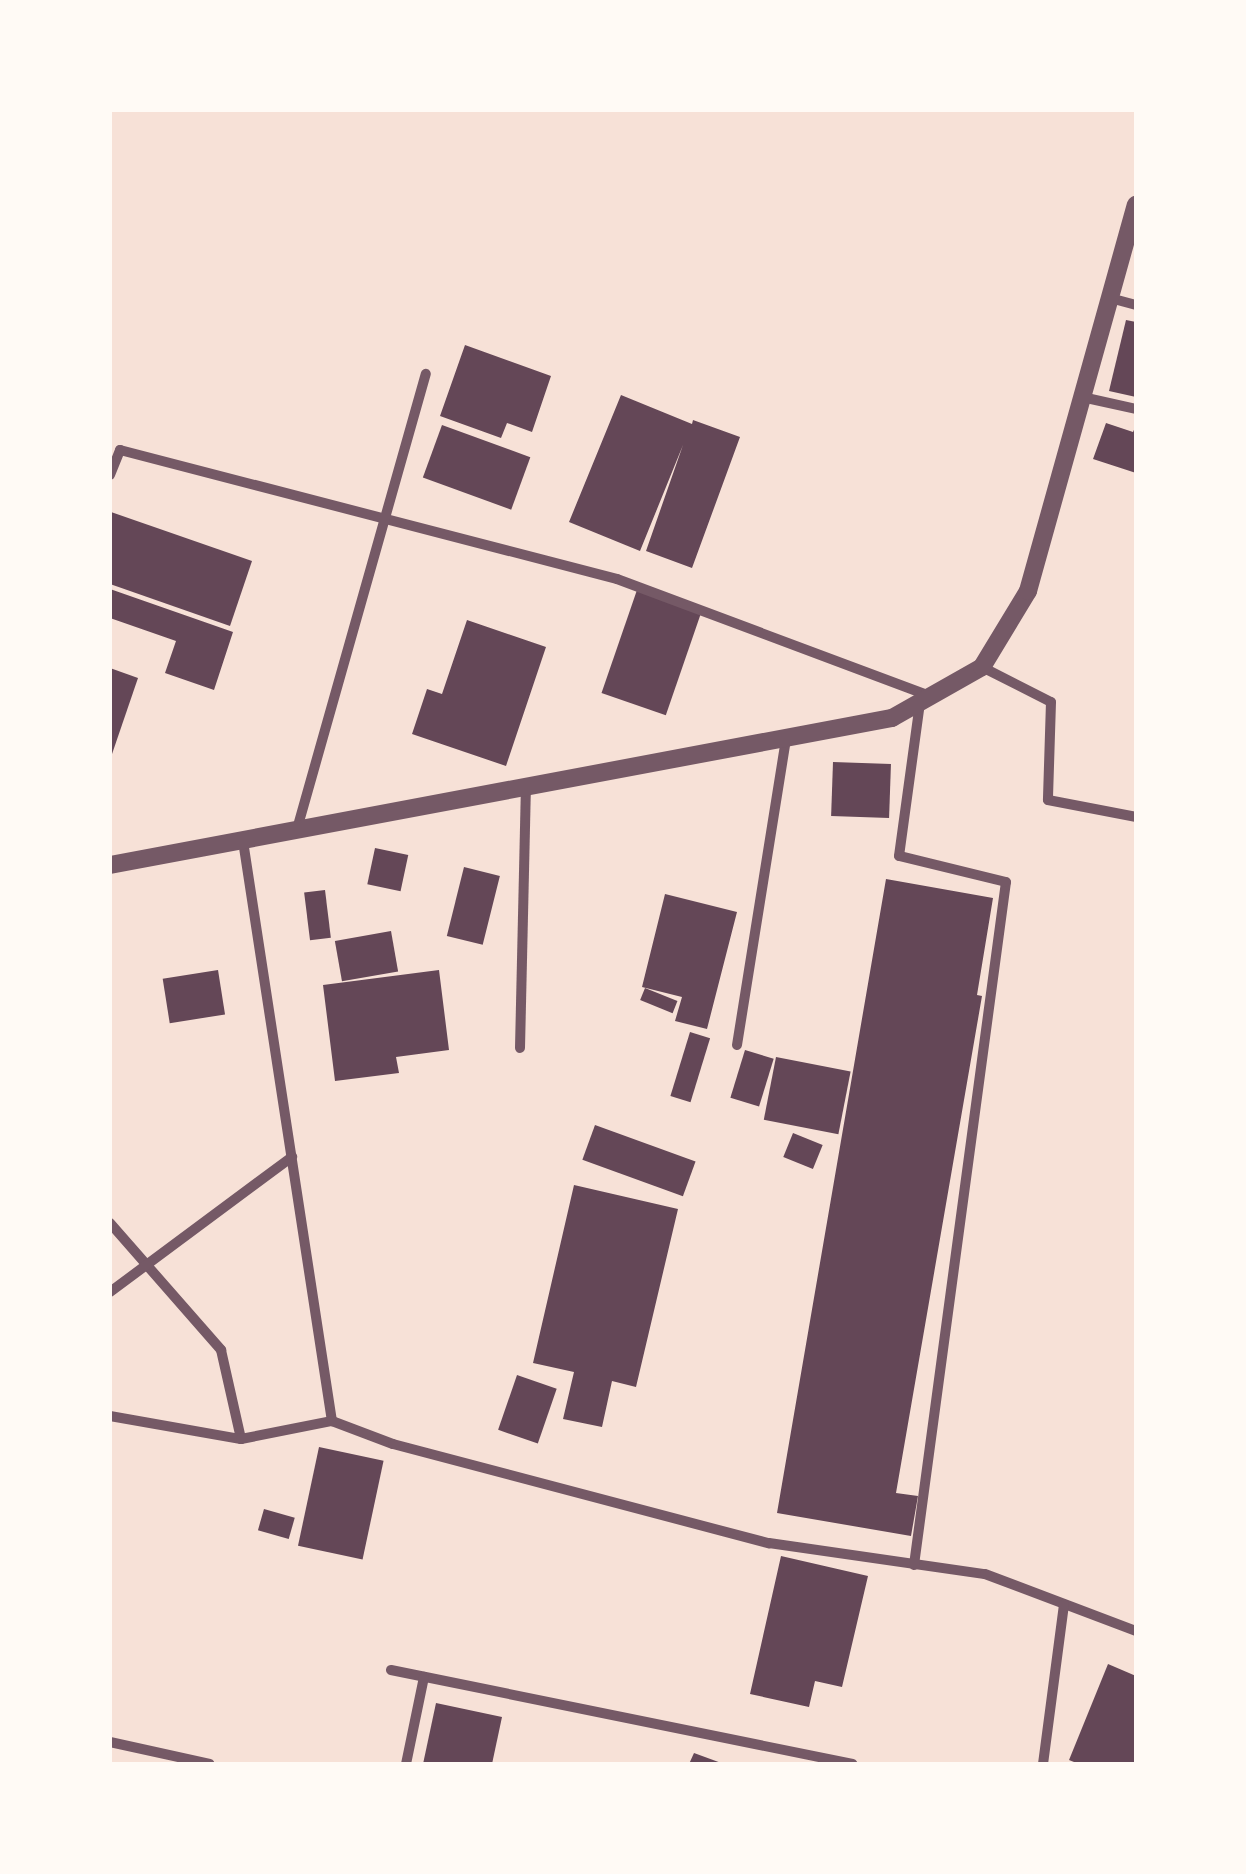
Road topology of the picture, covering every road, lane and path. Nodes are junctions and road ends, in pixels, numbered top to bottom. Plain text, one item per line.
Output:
1 (1136, 205) edge
2 (1110, 298) junction
3 (1136, 304) edge
4 (426, 374) dead end
5 (1082, 397) junction
6 (1136, 409) edge
7 (110, 475) edge
8 (386, 519) junction
9 (982, 666) junction
10 (925, 699) junction
11 (786, 739) junction
12 (526, 787) junction
13 (1136, 818) edge
14 (297, 830) junction
15 (242, 841) junction
16 (110, 865) edge
17 (736, 1045) dead end
18 (520, 1048) dead end
19 (292, 1157) junction
20 (110, 1223) edge
21 (146, 1265) junction
22 (110, 1292) edge
23 (110, 1416) edge
24 (332, 1421) junction
25 (241, 1439) junction
26 (914, 1565) junction
27 (1064, 1604) junction
28 (1136, 1631) edge
29 (391, 1670) dead end
30 (424, 1677) junction
31 (110, 1742) edge
32 (210, 1764) edge
33 (406, 1764) edge
34 (852, 1764) edge
35 (1043, 1764) edge

1 - 2 street
2 - 3 street
2 - 5 street
4 - 8 street
5 - 6 street
5 - 9 street
7 - 8 street
8 - 10 street
8 - 14 street
9 - 10 street
9 - 13 street
10 - 11 street
10 - 26 street
11 - 12 street
11 - 17 street
12 - 14 street
12 - 18 street
14 - 15 street
15 - 16 street
15 - 19 street
19 - 21 street
19 - 24 street
20 - 21 street
21 - 22 street
21 - 25 street
23 - 25 street
24 - 25 street
24 - 26 street
26 - 27 street
27 - 28 street
27 - 35 street
29 - 30 street
30 - 33 street
30 - 34 street
31 - 32 street

